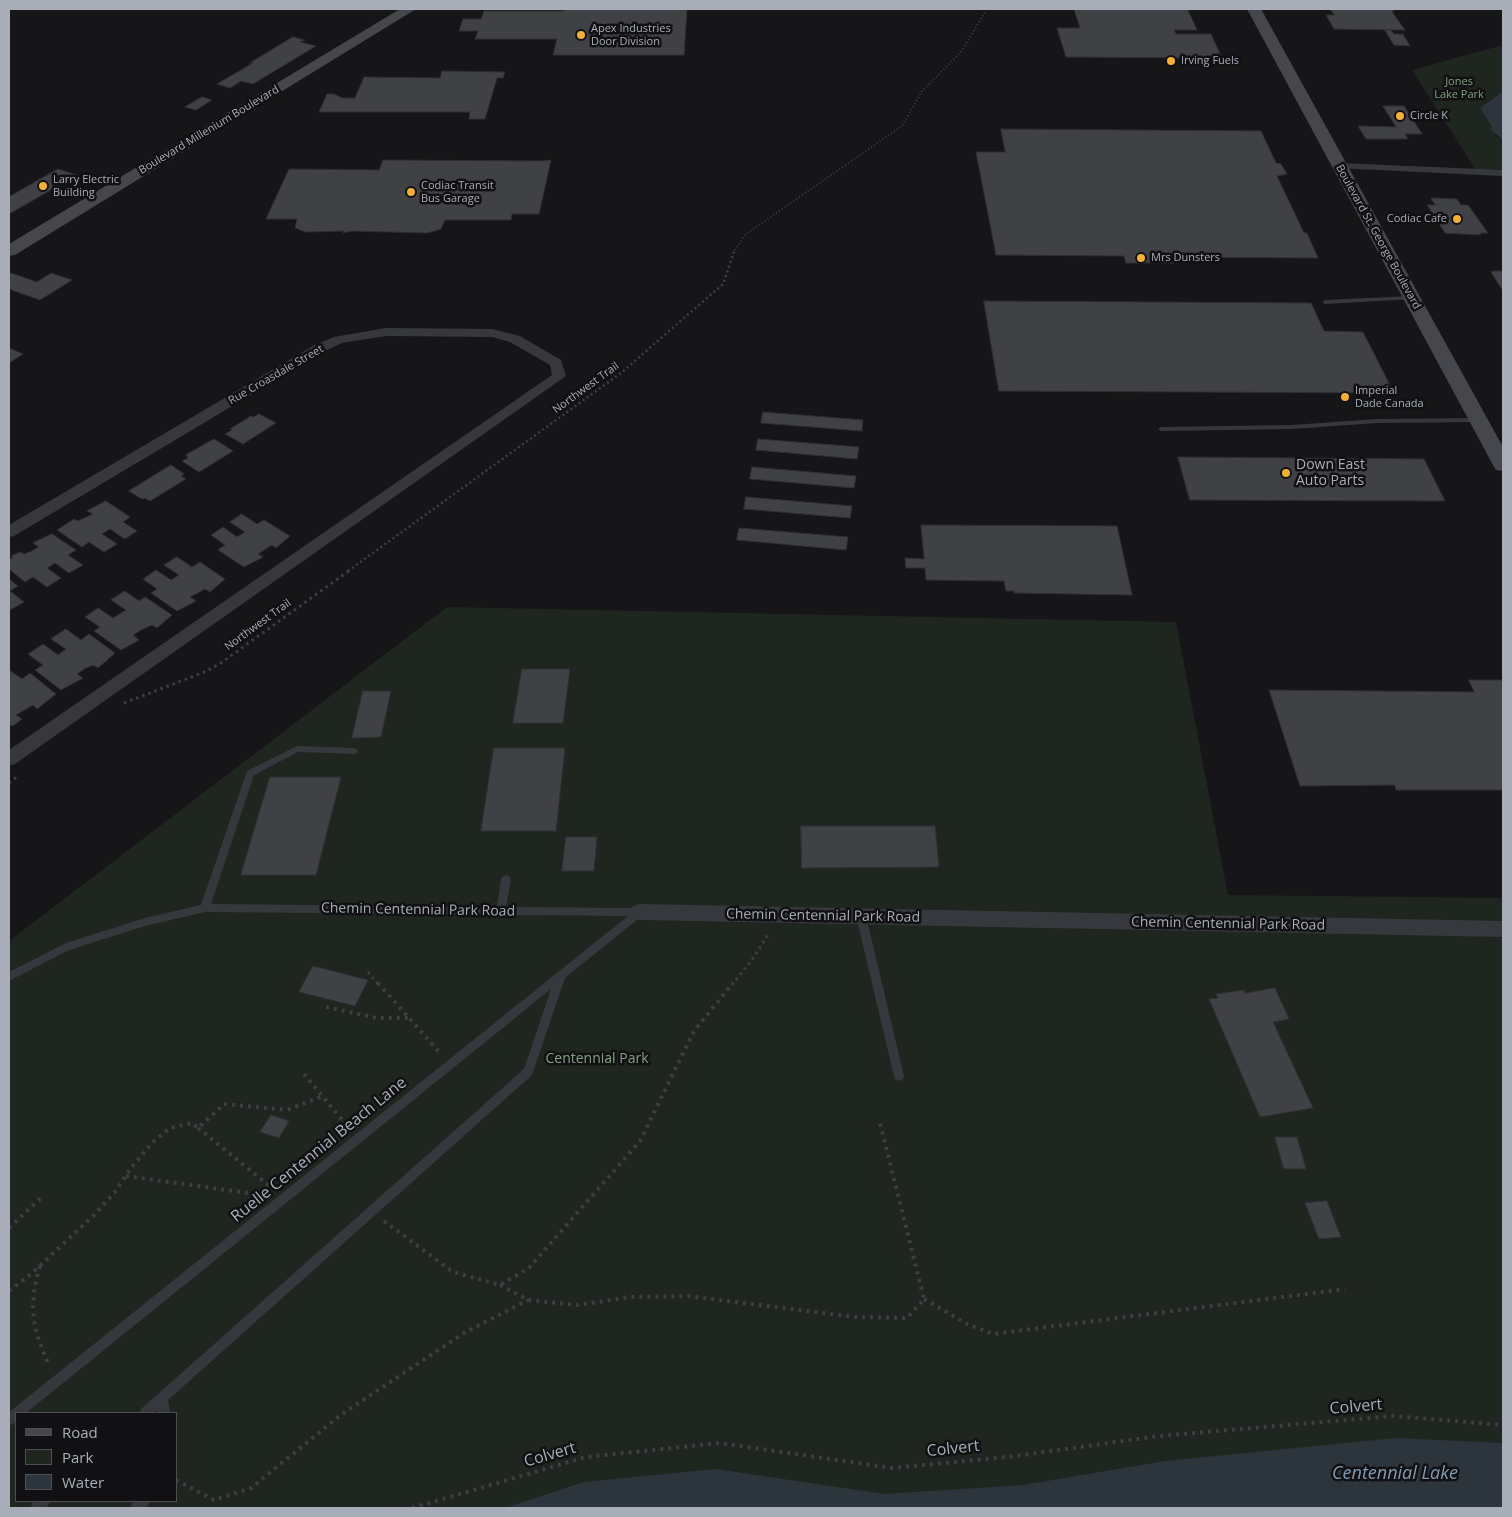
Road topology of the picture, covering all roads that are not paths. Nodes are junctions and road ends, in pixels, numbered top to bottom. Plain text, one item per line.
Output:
1 (410, 9) edge
2 (1254, 9) edge
3 (1339, 166) junction
4 (1503, 173) edge
5 (9, 251) edge
6 (1412, 298) junction
7 (1325, 302) dead end
8 (1479, 420) junction
9 (1161, 429) dead end
10 (1503, 464) edge
11 (9, 532) edge
12 (354, 751) dead end
13 (9, 759) edge
14 (506, 878) dead end
15 (204, 908) junction
16 (501, 911) junction
17 (640, 912) junction
18 (861, 916) junction
19 (1503, 929) edge
20 (561, 976) junction
21 (9, 978) edge
22 (899, 1076) dead end
23 (162, 1398) junction
24 (20, 1412) edge
25 (146, 1412) edge
26 (164, 1412) edge

1 - 5 main road, Boulevard Millenium Boulevard
2 - 3 main road, Boulevard St. George Boulevard
3 - 4 street
3 - 6 main road, Boulevard St. George Boulevard
6 - 7 lane
6 - 8 main road, Boulevard St. George Boulevard
8 - 9 lane
8 - 10 main road, Boulevard St. George Boulevard
11 - 13 street, Rue Croasdale Street
12 - 15 lane
14 - 16 lane
15 - 16 lane, Chemin Centennial Park Road
15 - 21 lane, Chemin Centennial Park Road
16 - 17 lane, Chemin Centennial Park Road
17 - 18 street, Chemin Centennial Park Road
17 - 20 lane, Ruelle Centennial Beach Lane
18 - 19 street, Chemin Centennial Park Road
18 - 22 lane
20 - 23 lane
20 - 24 lane, Ruelle Centennial Beach Lane
23 - 25 lane
23 - 26 lane

